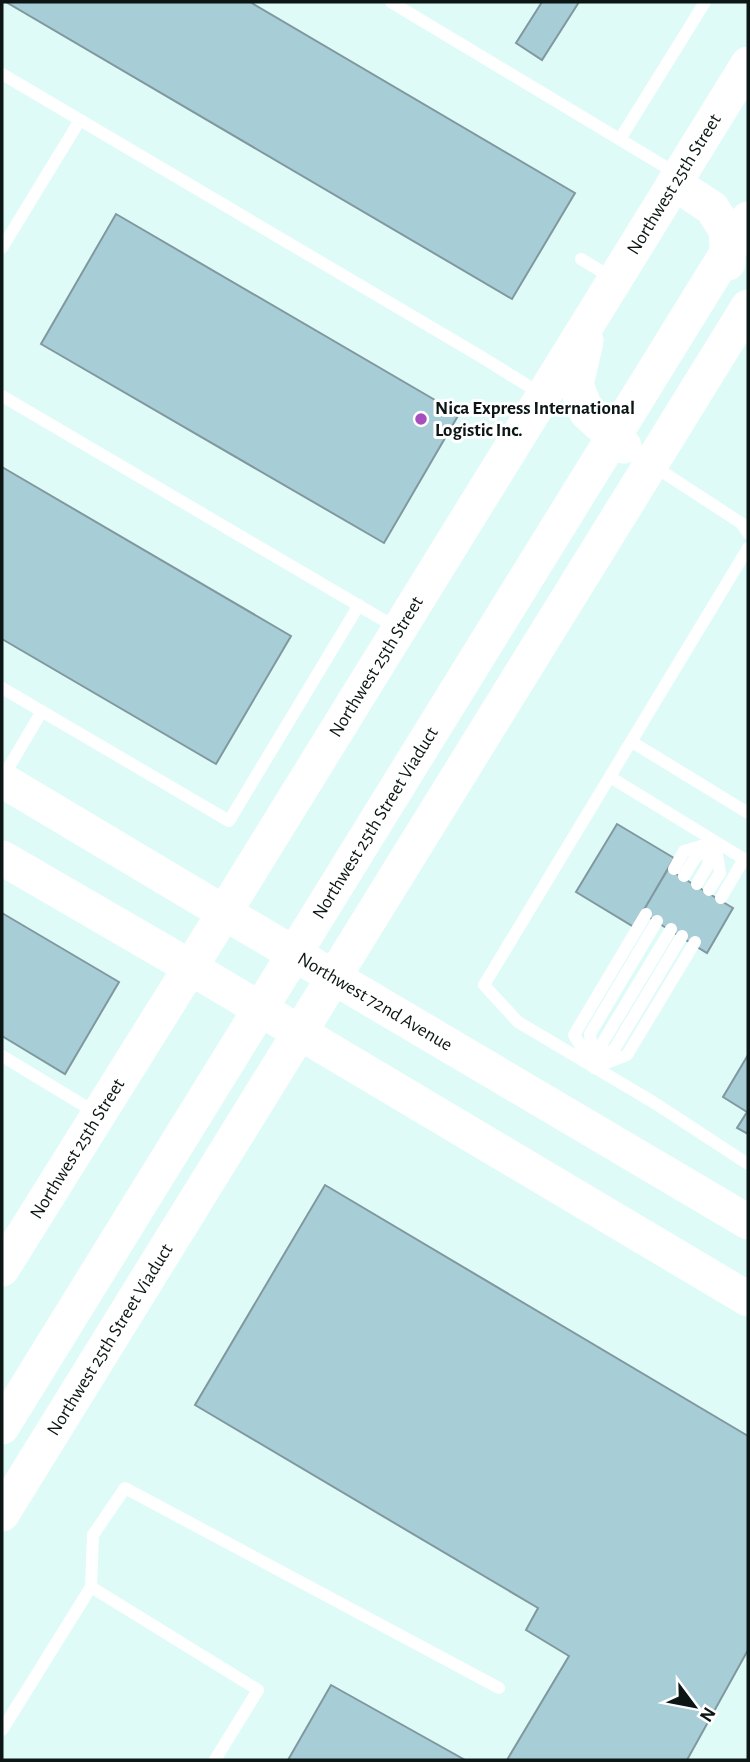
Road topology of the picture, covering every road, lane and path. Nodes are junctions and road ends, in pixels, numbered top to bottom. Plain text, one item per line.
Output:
1 (391, 2) edge
2 (705, 2) edge
3 (748, 64) edge
4 (2, 74) edge
5 (80, 120) junction
6 (620, 139) junction
7 (677, 179) junction
8 (748, 219) edge
9 (2, 248) edge
10 (748, 250) edge
11 (581, 259) dead end
12 (615, 279) junction
13 (738, 294) edge
14 (593, 314) junction
15 (543, 395) junction
16 (2, 396) edge
17 (624, 446) junction
18 (748, 533) edge
19 (748, 548) edge
20 (359, 605) junction
21 (399, 630) junction
22 (2, 688) edge
23 (41, 711) junction
24 (632, 741) junction
25 (610, 777) junction
26 (2, 779) edge
27 (748, 813) edge
28 (715, 842) junction
29 (2, 858) edge
30 (679, 872) dead end
31 (697, 884) dead end
32 (709, 890) dead end
33 (721, 898) dead end
34 (224, 912) junction
35 (652, 917) dead end
36 (676, 932) dead end
37 (695, 942) dead end
38 (306, 961) junction
39 (190, 968) junction
40 (271, 1017) junction
41 (2, 1055) edge
42 (594, 1068) junction
43 (98, 1114) junction
44 (748, 1164) edge
45 (748, 1222) edge
46 (2, 1269) edge
47 (748, 1299) edge
48 (2, 1427) edge
49 (2, 1435) edge
50 (2, 1514) edge
51 (91, 1587) junction
52 (499, 1688) dead end
53 (2, 1730) edge
54 (215, 1760) edge

1 - 6 lane
2 - 6 lane
3 - 7 main road, Northwest 25th Street
4 - 5 lane
5 - 9 lane
5 - 15 lane
6 - 7 lane
7 - 12 main road, Northwest 25th Street
7 - 13 main road
8 - 48 main road, Northwest 25th Street Viaduct
10 - 13 main road
11 - 12 lane
12 - 14 main road, Northwest 25th Street
13 - 17 main road
13 - 50 main road, Northwest 25th Street Viaduct
14 - 15 main road, Northwest 25th Street
14 - 17 main road
15 - 21 main road, Northwest 25th Street
16 - 20 lane
17 - 18 lane
17 - 38 main road
19 - 24 lane
20 - 21 lane
20 - 23 lane
21 - 34 main road, Northwest 25th Street
22 - 23 lane
23 - 26 lane
24 - 25 lane
24 - 27 lane
25 - 28 lane
25 - 42 lane
26 - 34 main road, Northwest 72nd Avenue
28 - 30 lane
28 - 31 lane
28 - 32 lane
28 - 33 lane
29 - 39 main road
34 - 38 main road, Northwest 72nd Avenue
34 - 39 main road, Northwest 25th Street
35 - 42 lane
36 - 42 lane
37 - 42 lane
38 - 40 main road
38 - 45 main road, Northwest 72nd Avenue
39 - 40 main road
39 - 43 main road, Northwest 25th Street
40 - 47 main road
40 - 49 main road
41 - 43 lane
42 - 44 lane
43 - 46 main road, Northwest 25th Street
51 - 52 lane
51 - 53 lane
51 - 54 lane

